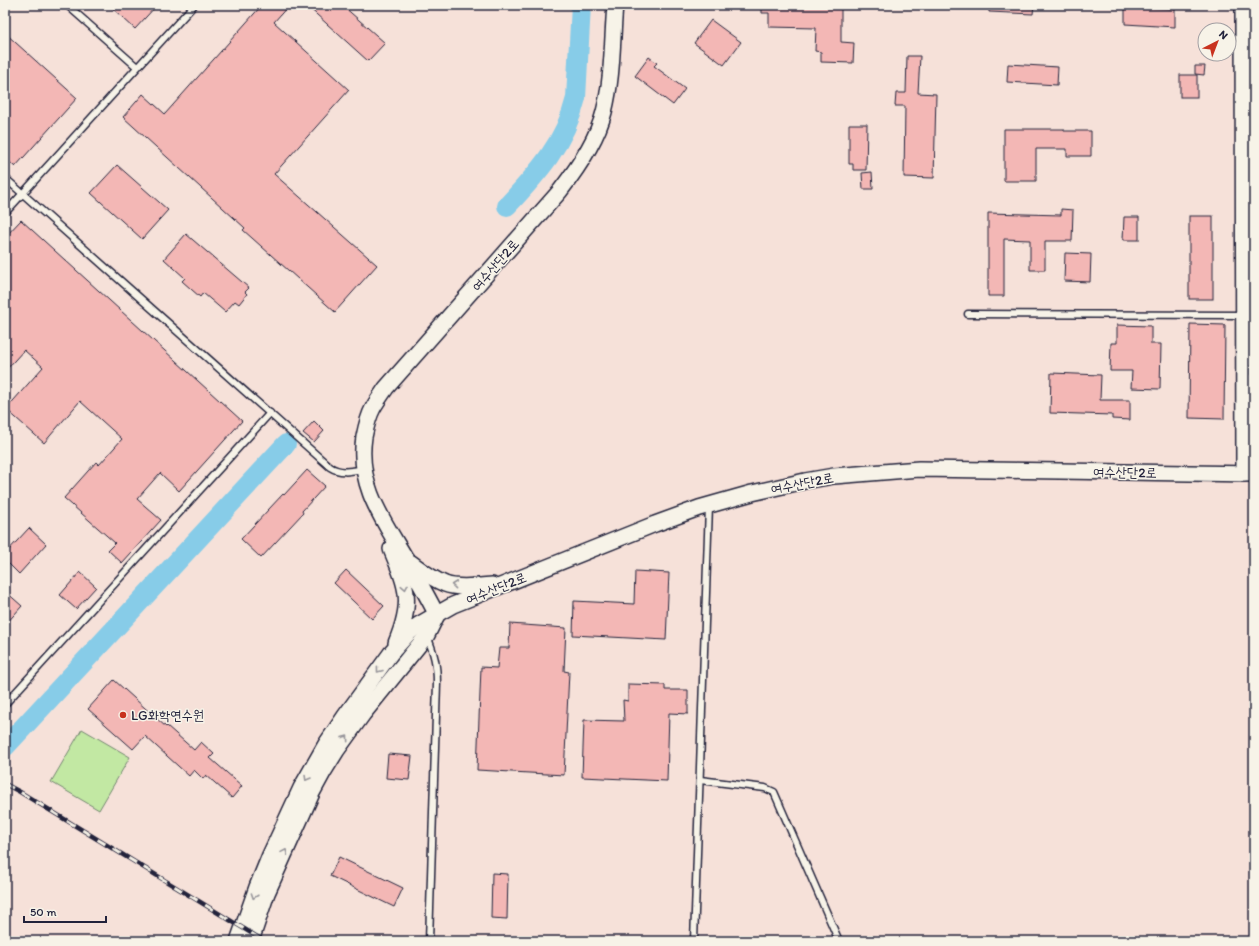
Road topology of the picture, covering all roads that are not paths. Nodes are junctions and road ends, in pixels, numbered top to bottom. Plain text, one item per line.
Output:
1 (67, 5) edge
2 (194, 5) edge
3 (615, 5) edge
4 (1243, 5) edge
5 (137, 67) junction
6 (1249, 85) edge
7 (5, 178) edge
8 (23, 193) junction
9 (5, 213) edge
10 (1249, 290) edge
11 (968, 314) dead end
12 (1244, 315) junction
13 (270, 413) junction
14 (364, 469) junction
15 (1249, 474) edge
16 (709, 505) junction
17 (385, 523) junction
18 (406, 559) junction
19 (506, 583) junction
20 (437, 615) junction
21 (427, 634) junction
22 (392, 653) junction
23 (5, 704) edge
24 (700, 780) junction
25 (238, 941) edge
26 (251, 941) edge
27 (429, 941) edge
28 (694, 941) edge
29 (839, 941) edge

1 - 5 lane
2 - 5 lane
3 - 14 street, 여수산단2로
4 - 6 street
5 - 8 lane
6 - 10 street
7 - 8 lane
8 - 9 lane
8 - 13 lane
10 - 12 street
11 - 12 lane
12 - 15 street
13 - 14 lane
13 - 23 lane
14 - 17 street, 여수산단2로
15 - 16 street, 여수산단2로
16 - 19 street, 여수산단2로
16 - 24 lane
17 - 18 street, 여수산단2로
17 -> 22 street
19 -> 18 street
18 - 20 street, 여수산단2로
19 - 20 street, 여수산단2로
20 - 21 street
20 - 22 street
26 -> 21 street
21 - 27 lane
22 -> 25 street
24 - 28 lane
24 - 29 lane

